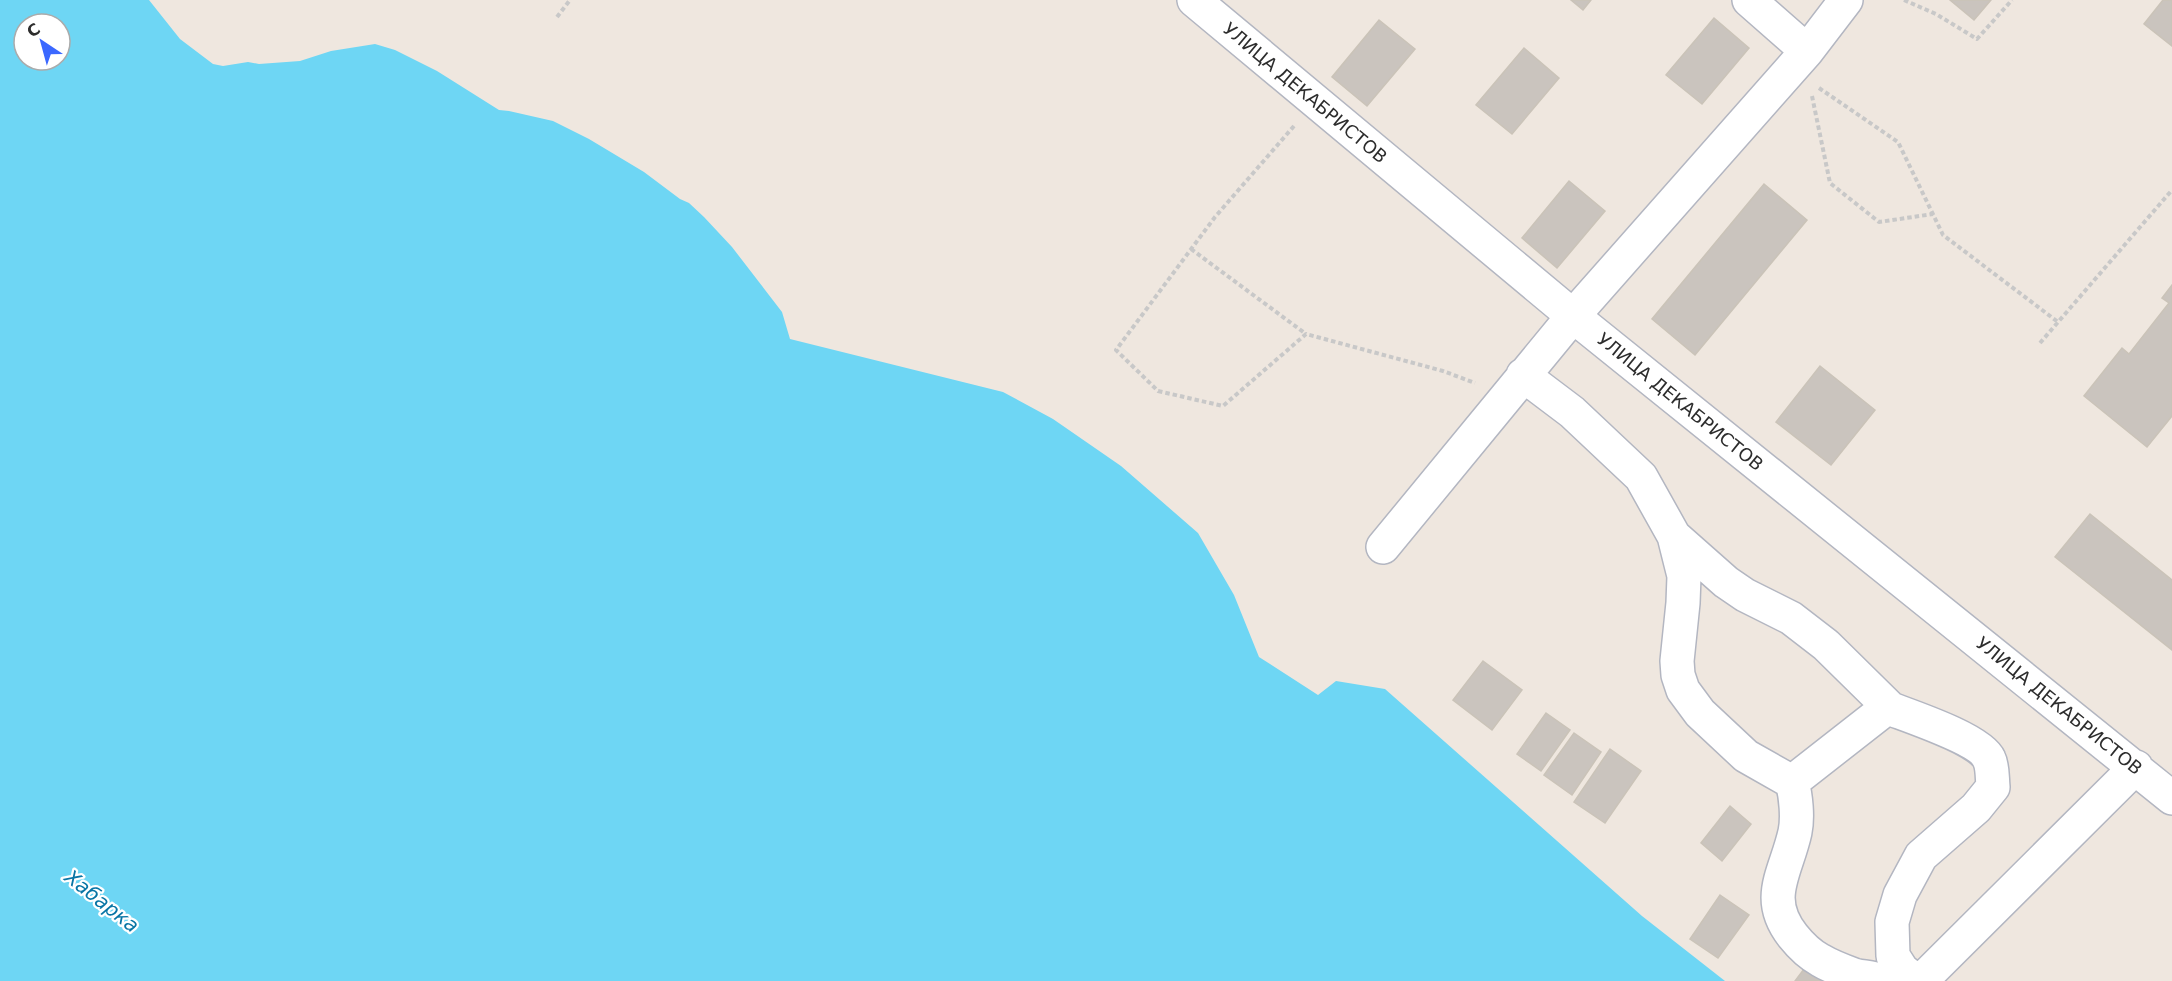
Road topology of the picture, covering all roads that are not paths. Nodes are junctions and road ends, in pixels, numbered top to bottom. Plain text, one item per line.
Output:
1 (1194, 0) edge
2 (1749, 0) edge
3 (1846, 0) edge
4 (1802, 67) junction
5 (1573, 316) junction
6 (1515, 385) junction
7 (1674, 536) junction
8 (1383, 547) dead end
9 (1890, 709) junction
10 (2136, 767) junction
11 (1792, 782) junction
12 (2172, 798) edge
13 (1880, 981) edge
14 (1916, 981) edge
15 (1921, 981) edge

1 - 5 street, УЛИЦА ДЕКАБРИСТОВ
2 - 4 street
3 - 4 street
4 - 5 street
5 - 6 street
5 - 10 street, УЛИЦА ДЕКАБРИСТОВ
6 - 7 street
6 - 8 street
7 - 9 street
7 - 11 street
9 - 11 street
9 - 14 street
10 - 12 street, УЛИЦА ДЕКАБРИСТОВ
10 - 15 street
11 - 13 street

